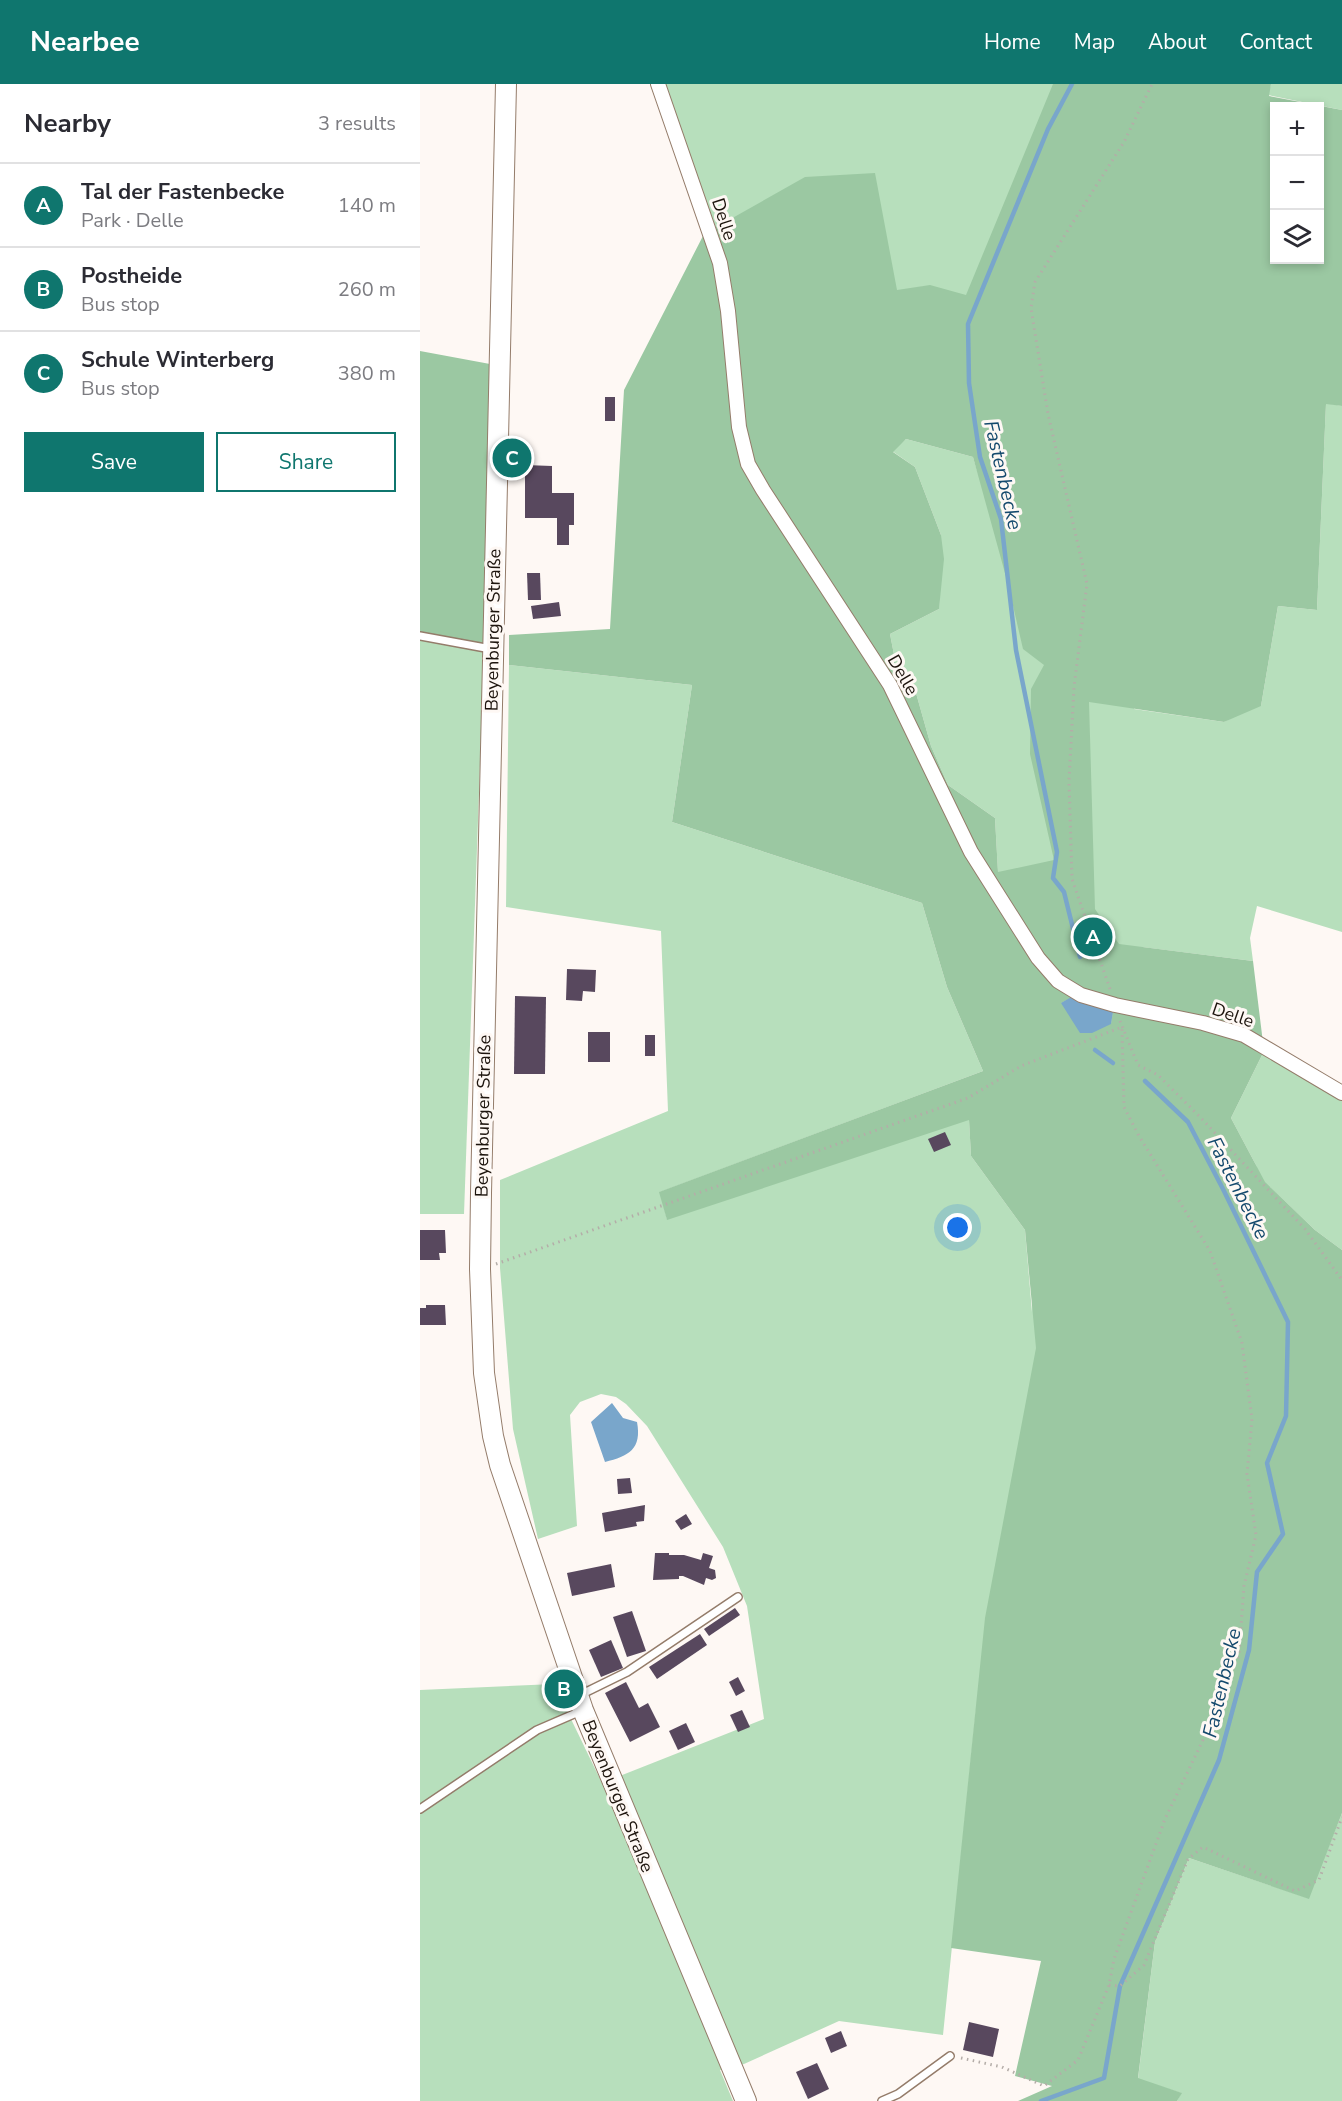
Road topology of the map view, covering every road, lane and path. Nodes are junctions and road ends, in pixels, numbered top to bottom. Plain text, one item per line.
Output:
1 (506, 84) edge
2 (658, 84) edge
3 (1152, 84) edge
4 (420, 636) edge
5 (493, 650) junction
6 (1115, 1005) junction
7 (1122, 1028) junction
8 (1342, 1094) edge
9 (480, 1269) junction
10 (1342, 1280) edge
11 (738, 1597) dead end
12 (581, 1703) junction
13 (420, 1809) edge
14 (1342, 1817) edge
15 (1109, 1985) junction
16 (950, 2056) joint
17 (746, 2101) edge
18 (882, 2101) edge

1 - 5 main road, Beyenburger Straße
2 - 6 street, Delle
3 - 6 path
4 - 5 lane
5 - 9 main road, Beyenburger Straße
6 - 7 path
6 - 8 street, Delle
7 - 9 path
7 - 10 path
7 - 15 path
9 - 12 main road, Beyenburger Straße
11 - 12 lane
12 - 13 lane
12 - 17 main road, Beyenburger Straße
14 - 15 path
15 - 16 path
16 - 18 lane

